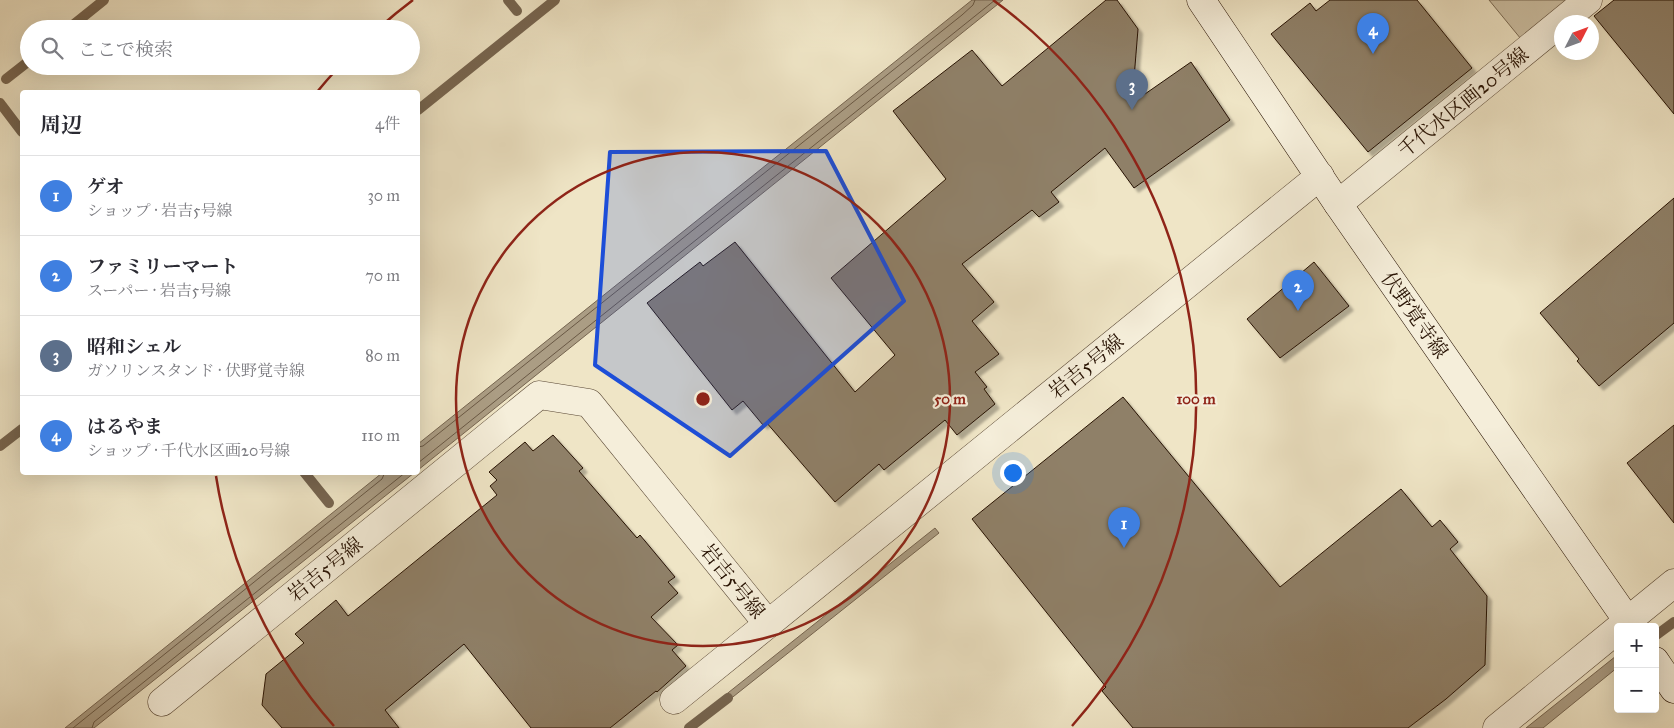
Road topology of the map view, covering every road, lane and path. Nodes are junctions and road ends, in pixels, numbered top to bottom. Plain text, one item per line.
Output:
1 (1201, 0) edge
2 (1588, 0) edge
3 (1320, 176) junction
4 (1338, 204) junction
5 (1674, 583) edge
6 (1622, 623) edge
7 (1627, 623) edge
8 (768, 624) junction
9 (1614, 634) edge
10 (1659, 667) edge
11 (1674, 689) edge
12 (674, 700) dead end
13 (162, 702) dead end
14 (1497, 728) edge

1 - 3 street, 伏野覚寺線
2 - 4 street, 千代水区画20号線
3 - 4 street, 伏野覚寺線
3 - 8 street, 岩吉5号線
4 - 6 street, 伏野覚寺線
5 - 7 street
8 - 12 street
8 - 13 street, 岩吉5号線
9 - 14 street
10 - 11 street

